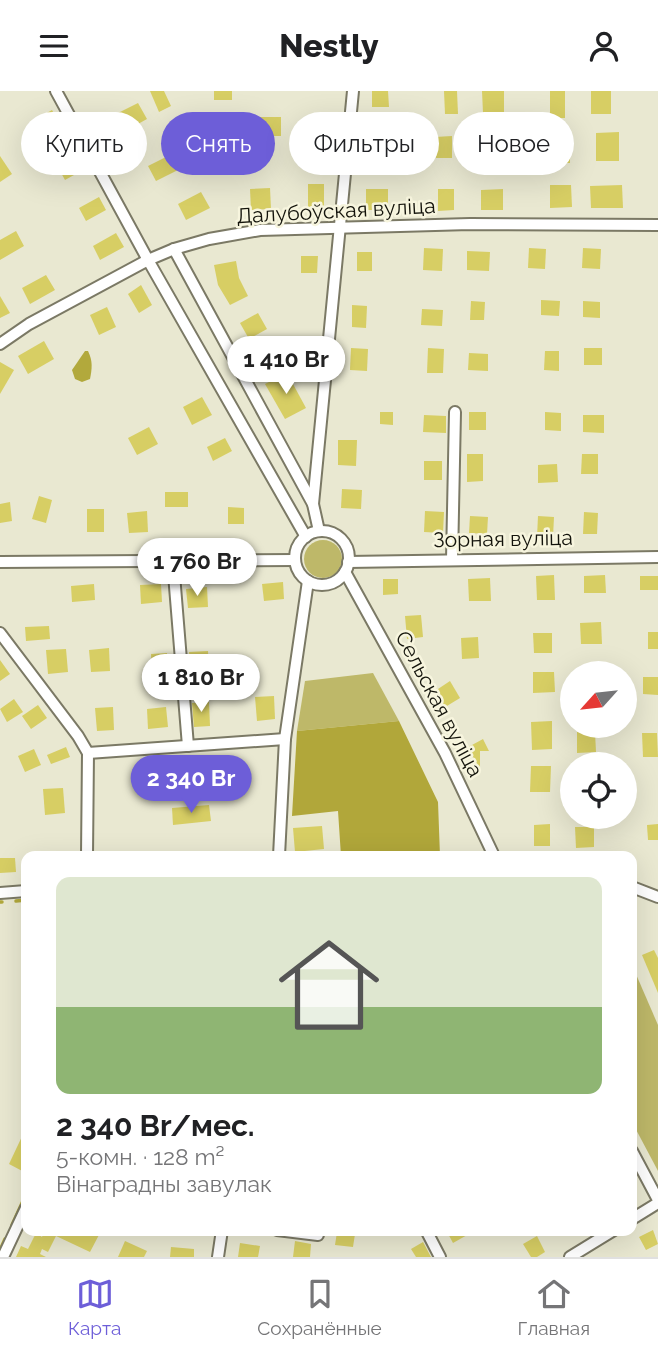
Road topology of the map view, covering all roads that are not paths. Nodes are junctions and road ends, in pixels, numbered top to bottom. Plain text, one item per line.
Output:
1 (57, 91) edge
2 (353, 91) edge
3 (658, 225) edge
4 (340, 228) junction
5 (174, 249) junction
6 (148, 260) junction
7 (0, 344) edge
8 (455, 412) dead end
9 (313, 504) junction
10 (320, 531) junction
11 (306, 537) junction
12 (658, 557) edge
13 (452, 559) junction
14 (295, 560) junction
15 (0, 562) edge
16 (173, 562) junction
17 (347, 567) junction
18 (308, 581) junction
19 (0, 633) edge
20 (285, 739) junction
21 (188, 747) junction
22 (88, 754) junction
23 (87, 851) edge
24 (279, 851) edge
25 (492, 851) edge
26 (637, 889) edge
27 (21, 891) edge
28 (0, 893) edge
29 (658, 897) edge
30 (637, 1161) edge
31 (658, 1202) edge
32 (637, 1216) edge
33 (21, 1219) edge
34 (221, 1236) edge
35 (429, 1236) edge
36 (604, 1236) edge
37 (3, 1257) edge
38 (218, 1257) edge
39 (440, 1257) edge
40 (570, 1257) edge

1 - 6 street
2 - 4 street
3 - 4 street, Далубоўская вуліца
4 - 5 street, Далубоўская вуліца
4 - 9 street
5 - 6 street, Далубоўская вуліца
5 - 9 street
6 - 7 street, Далубоўская вуліца
6 - 11 street
8 - 13 street
9 - 10 street
10 - 11 street
10 - 17 street
11 - 14 street
12 - 13 street, Зорная вуліца
13 - 17 street, Зорная вуліца
14 - 16 street
14 - 18 street
15 - 16 street
16 - 21 street
17 - 18 street, Зорная вуліца
17 - 25 street, Сельская вуліца
18 - 20 street
19 - 22 street
20 - 21 street
20 - 24 street
21 - 22 street
22 - 23 street
26 - 29 street
27 - 28 street
30 - 31 street
31 - 32 street
33 - 37 street
34 - 38 street
35 - 39 street
36 - 40 street

